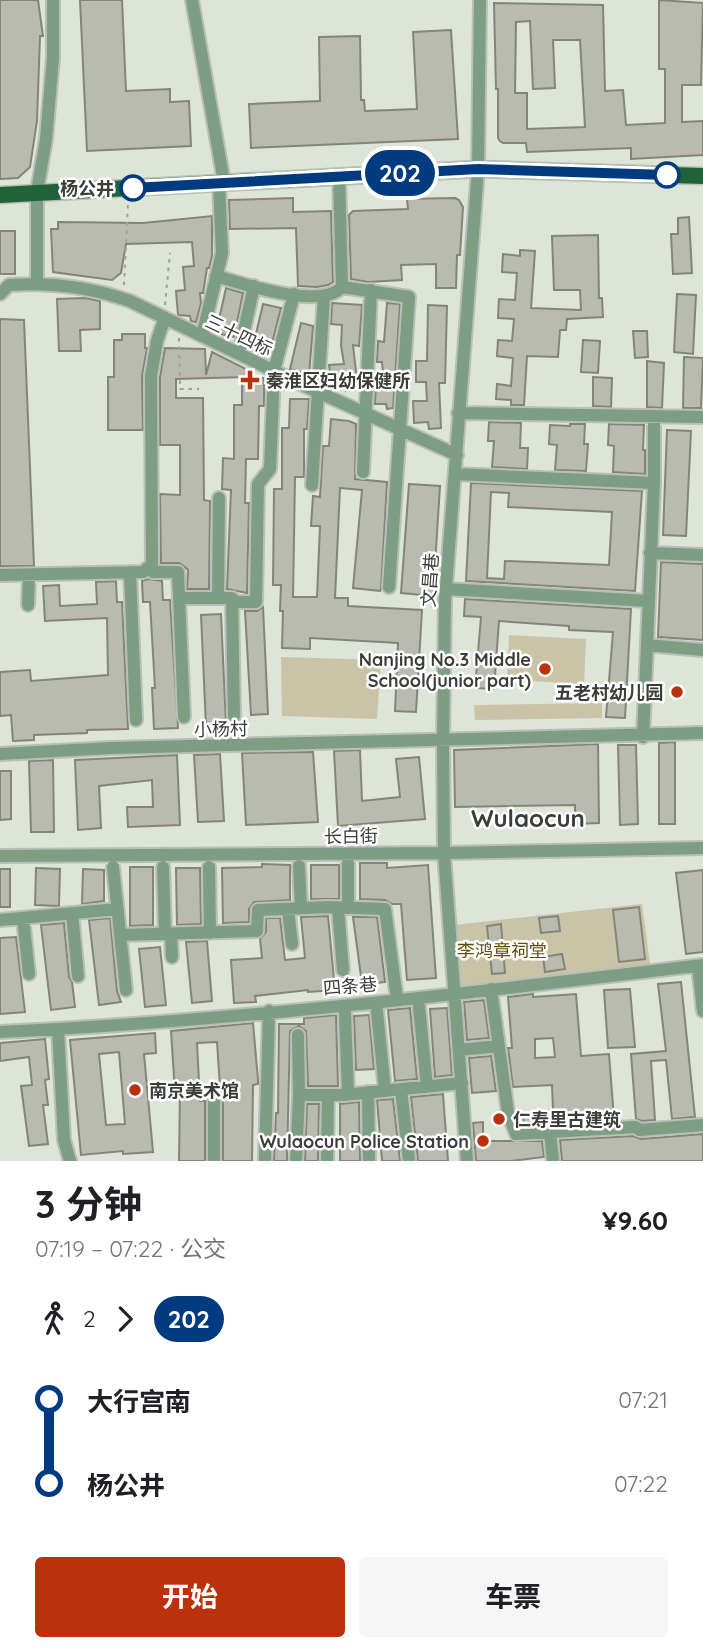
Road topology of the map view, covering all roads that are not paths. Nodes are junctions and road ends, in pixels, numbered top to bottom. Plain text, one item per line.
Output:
1 (53, 0) edge
2 (192, 0) edge
3 (480, 0) edge
4 (478, 169) junction
5 (339, 176) junction
6 (703, 176) edge
7 (221, 182) junction
8 (37, 192) junction
9 (0, 195) edge
10 (216, 276) junction
11 (37, 283) junction
12 (254, 286) junction
13 (342, 287) junction
14 (371, 290) junction
15 (0, 294) edge
16 (294, 294) junction
17 (324, 296) junction
18 (164, 320) junction
19 (201, 336) junction
20 (239, 353) junction
21 (274, 371) junction
22 (318, 392) junction
23 (366, 413) junction
24 (458, 413) junction
25 (654, 416) junction
26 (703, 417) edge
27 (401, 429) junction
28 (457, 455) junction
29 (363, 472) dead end
30 (455, 474) junction
31 (654, 482) junction
32 (312, 485) dead end
33 (219, 498) dead end
34 (650, 553) junction
35 (703, 555) edge
36 (148, 568) junction
37 (130, 572) junction
38 (0, 575) edge
39 (29, 575) junction
40 (389, 587) dead end
41 (446, 589) junction
42 (179, 598) junction
43 (218, 598) junction
44 (648, 601) junction
45 (232, 603) junction
46 (28, 605) dead end
47 (646, 645) junction
48 (703, 650) edge
49 (234, 716) dead end
50 (184, 717) dead end
51 (136, 720) dead end
52 (703, 733) edge
53 (643, 737) junction
54 (443, 740) junction
55 (0, 754) edge
56 (703, 848) edge
57 (444, 853) junction
58 (0, 856) edge
59 (348, 863) dead end
60 (299, 866) dead end
61 (113, 867) dead end
62 (163, 867) dead end
63 (209, 867) dead end
64 (295, 908) junction
65 (343, 908) junction
66 (117, 909) junction
67 (72, 913) junction
68 (23, 918) junction
69 (0, 920) edge
70 (210, 933) junction
71 (168, 934) junction
72 (120, 935) junction
73 (292, 944) dead end
74 (172, 957) dead end
75 (701, 965) edge
76 (343, 970) dead end
77 (29, 974) dead end
78 (78, 976) dead end
79 (491, 989) junction
80 (126, 990) dead end
81 (454, 993) junction
82 (397, 999) junction
83 (419, 1006) dead end
84 (269, 1011) junction
85 (377, 1011) dead end
86 (703, 1011) edge
87 (345, 1013) dead end
88 (58, 1029) junction
89 (0, 1032) edge
90 (298, 1035) dead end
91 (499, 1046) junction
92 (459, 1049) junction
93 (462, 1083) junction
94 (427, 1087) junction
95 (401, 1089) junction
96 (385, 1091) junction
97 (368, 1092) junction
98 (214, 1093) dead end
99 (348, 1094) junction
100 (299, 1095) junction
101 (328, 1095) junction
102 (703, 1125) edge
103 (550, 1132) junction
104 (70, 1161) edge
105 (214, 1161) edge
106 (265, 1161) edge
107 (296, 1161) edge
108 (327, 1161) edge
109 (369, 1161) edge
110 (409, 1161) edge
111 (467, 1161) edge
112 (554, 1161) edge

1 - 8 street
2 - 7 street
3 - 4 street, 文昌巷
4 - 5 main road
4 - 6 main road
4 - 24 street, 文昌巷
5 - 7 main road
5 - 13 street
7 - 8 main road
7 - 10 street
8 - 9 main road
8 - 11 street
10 - 12 street
10 - 19 street
11 - 15 street, 三十四标
11 - 18 street, 三十四标
12 - 16 street
12 - 20 street
13 - 14 street
13 - 17 street
14 - 23 street
14 - 27 street
16 - 17 street
16 - 21 street
17 - 22 street
18 - 19 street, 三十四标
18 - 36 street
19 - 20 street, 三十四标
20 - 21 street, 三十四标
21 - 22 street, 三十四标
21 - 45 street
22 - 23 street, 三十四标
22 - 32 street
23 - 27 street, 三十四标
23 - 29 street
24 - 25 street
24 - 28 street, 文昌巷
25 - 26 street
25 - 31 street
27 - 28 street, 三十四标
27 - 40 street
28 - 30 street, 文昌巷
30 - 31 street
30 - 41 street, 文昌巷
31 - 34 street
33 - 43 street
34 - 35 street
34 - 44 street
36 - 37 street
36 - 42 street
37 - 39 street
37 - 51 street
38 - 39 street
39 - 46 street
41 - 44 street
41 - 54 street, 文昌巷
42 - 43 street
42 - 50 street
43 - 45 street
44 - 47 street
45 - 49 street
47 - 48 street
47 - 53 street
52 - 53 street, 小杨村
53 - 54 street, 小杨村
54 - 55 street, 小杨村
54 - 57 street, 文昌巷
56 - 57 street, 长白街
57 - 58 street, 长白街
57 - 81 street, 文昌巷
59 - 65 street
60 - 64 street
61 - 66 street
62 - 71 street
63 - 70 street
64 - 65 street
64 - 70 street
64 - 73 street
65 - 76 street
65 - 82 street
66 - 67 street
66 - 72 street
67 - 68 street
67 - 78 street
68 - 69 street
68 - 77 street
70 - 71 street
71 - 72 street
71 - 74 street
72 - 80 street
75 - 79 street, 四条巷
75 - 86 street
79 - 81 street, 四条巷
79 - 91 street
81 - 82 street, 四条巷
81 - 92 street, 文昌巷
82 - 84 street, 四条巷
83 - 94 street
84 - 88 street, 四条巷
84 - 106 street
85 - 96 street
87 - 99 street
88 - 89 street, 四条巷
88 - 104 street
90 - 100 street
91 - 92 street
91 - 103 street
92 - 93 street, 文昌巷
93 - 94 street
93 - 111 street, 文昌巷
94 - 95 street
95 - 96 street
95 - 110 street
96 - 97 street
97 - 99 street
97 - 109 street
98 - 105 street
99 - 101 street
100 - 101 street
100 - 107 street
101 - 108 street
102 - 103 street
103 - 112 street

